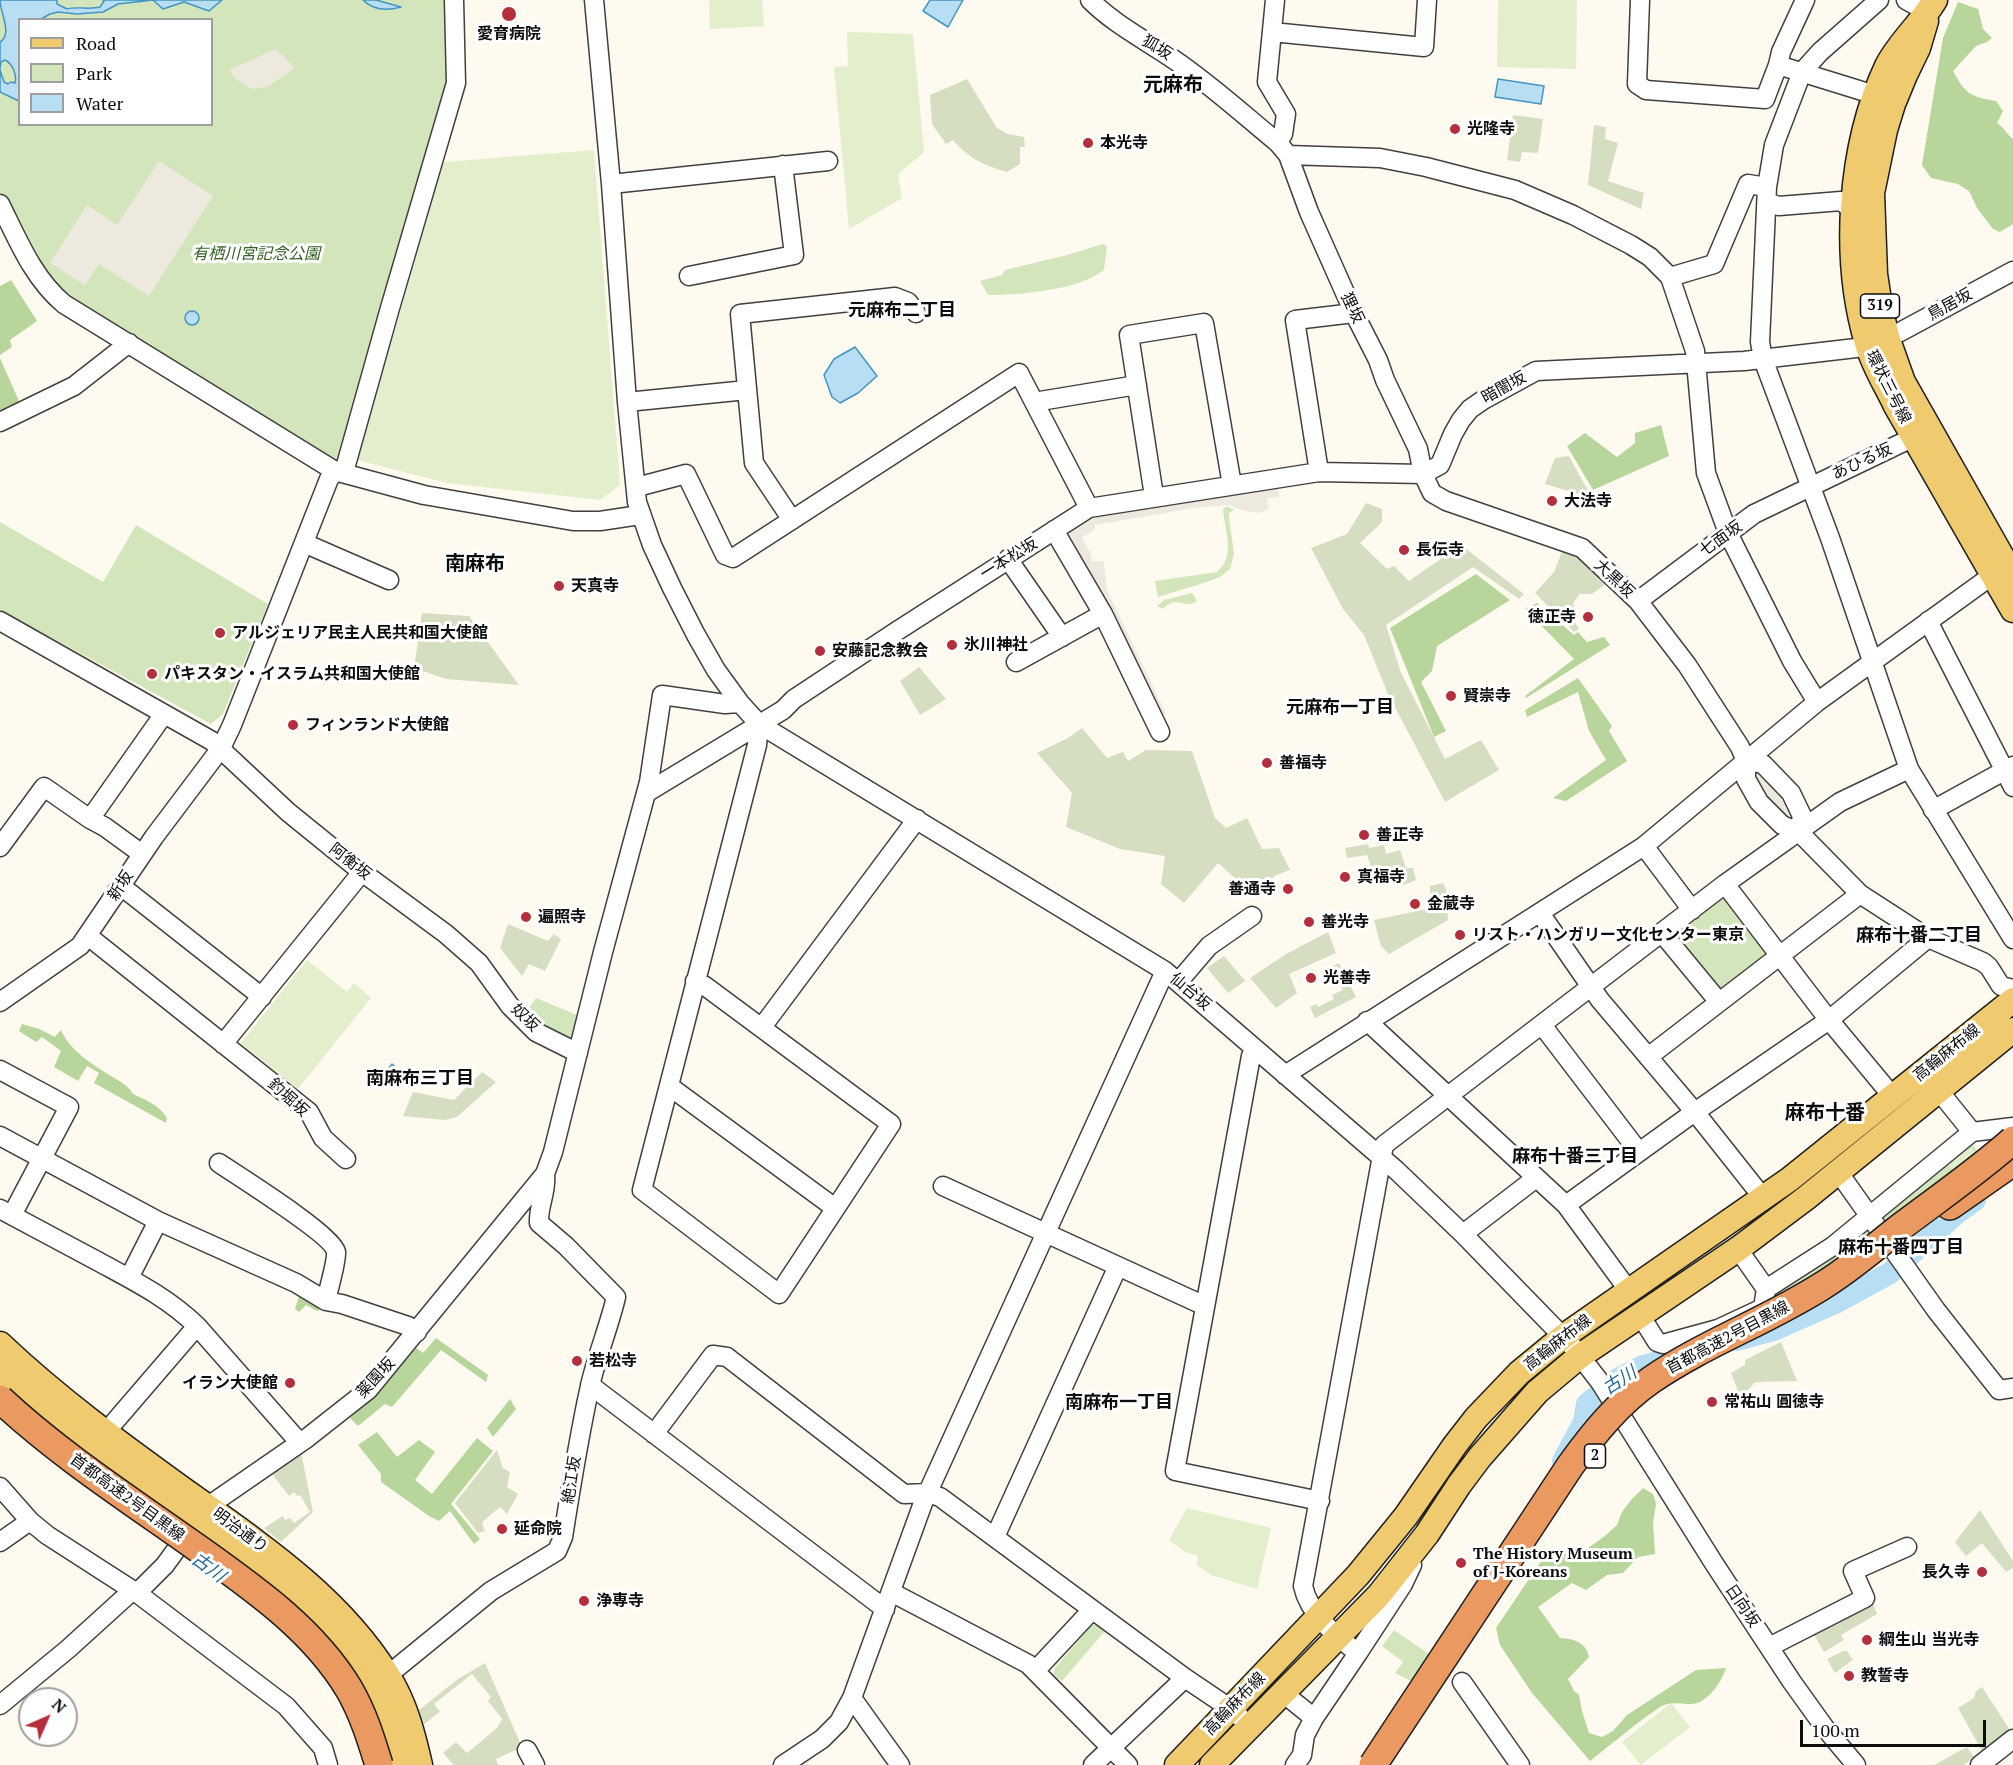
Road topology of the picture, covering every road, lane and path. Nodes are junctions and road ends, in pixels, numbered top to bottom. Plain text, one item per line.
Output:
1 (454, 0) edge
2 (594, 0) edge
3 (1090, 0) edge
4 (1275, 0) edge
5 (1427, 0) edge
6 (1640, 0) edge
7 (1805, 0) edge
8 (1878, 0) edge
9 (1906, 0) edge
10 (1932, 6) edge
11 (1272, 32) junction
12 (1778, 65) junction
13 (1802, 72) junction
14 (1875, 95) junction
15 (1283, 149) junction
16 (828, 161) dead end
17 (783, 165) junction
18 (611, 184) junction
19 (1767, 193) junction
20 (0, 204) edge
21 (1851, 209) junction
22 (2013, 270) edge
23 (689, 276) dead end
24 (1670, 277) junction
25 (915, 313) dead end
26 (1354, 313) junction
27 (1877, 341) junction
28 (129, 343) junction
29 (1763, 359) junction
30 (1695, 364) junction
31 (1137, 385) junction
32 (747, 390) junction
33 (627, 402) junction
34 (1034, 402) junction
35 (0, 422) edge
36 (1914, 437) junction
37 (339, 471) junction
38 (1319, 472) junction
39 (1400, 474) junction
40 (1423, 474) junction
41 (1232, 485) junction
42 (637, 487) junction
43 (1811, 487) junction
44 (1432, 493) junction
45 (1154, 496) junction
46 (1089, 508) junction
47 (640, 514) junction
48 (792, 520) junction
49 (1054, 530) junction
50 (1728, 533) junction
51 (304, 543) junction
52 (1008, 559) junction
53 (389, 580) dead end
54 (2006, 580) edge
55 (1638, 601) junction
56 (2013, 610) edge
57 (1103, 614) junction
58 (0, 621) edge
59 (1928, 621) junction
60 (1062, 637) junction
61 (1872, 660) junction
62 (1016, 662) dead end
63 (1817, 702) junction
64 (740, 703) junction
65 (164, 714) junction
66 (759, 724) junction
67 (1160, 732) dead end
68 (221, 748) junction
69 (1746, 760) junction
70 (1909, 769) junction
71 (2010, 775) edge
72 (646, 793) junction
73 (1934, 810) junction
74 (90, 819) junction
75 (917, 819) junction
76 (1799, 832) junction
77 (1644, 846) junction
78 (0, 847) edge
79 (142, 854) junction
80 (362, 872) junction
81 (1725, 885) junction
82 (121, 886) junction
83 (1860, 894) junction
84 (1692, 910) junction
85 (1540, 913) junction
86 (1252, 916) dead end
87 (1662, 933) junction
88 (88, 936) junction
89 (1928, 938) junction
90 (2013, 939) edge
91 (1779, 956) junction
92 (484, 970) joint
93 (1172, 976) junction
94 (695, 981) junction
95 (1591, 988) junction
96 (2013, 989) edge
97 (262, 997) junction
98 (2013, 1000) edge
99 (0, 1002) edge
100 (1719, 1002) junction
101 (1829, 1020) junction
102 (1367, 1021) junction
103 (1542, 1025) junction
104 (762, 1027) junction
105 (2013, 1030) edge
106 (223, 1044) junction
107 (1254, 1049) junction
108 (578, 1053) junction
109 (1648, 1057) junction
110 (0, 1070) edge
111 (1285, 1075) junction
112 (669, 1086) junction
113 (1939, 1091) junction
114 (1449, 1096) junction
115 (1893, 1097) junction
116 (1695, 1112) junction
117 (2013, 1127) edge
118 (1972, 1132) junction
119 (0, 1136) edge
120 (2013, 1140) edge
121 (1639, 1152) junction
122 (2013, 1156) edge
123 (42, 1159) junction
124 (346, 1159) dead end
125 (1381, 1159) junction
126 (2013, 1162) edge
127 (219, 1163) dead end
128 (1839, 1173) junction
129 (545, 1174) junction
130 (1536, 1178) junction
131 (943, 1186) dead end
132 (1764, 1199) junction
133 (525, 1201) junction
134 (1566, 1205) junction
135 (835, 1208) junction
136 (6, 1212) edge
137 (539, 1215) junction
138 (1869, 1215) junction
139 (158, 1221) junction
140 (1045, 1232) junction
141 (1463, 1234) junction
142 (1895, 1248) junction
143 (1738, 1249) junction
144 (1118, 1266) junction
145 (129, 1278) junction
146 (1824, 1285) junction
147 (1766, 1289) junction
148 (1629, 1291) junction
149 (326, 1301) junction
150 (1205, 1306) junction
151 (1640, 1315) junction
152 (197, 1326) junction
153 (417, 1332) junction
154 (1564, 1336) junction
155 (0, 1344) edge
156 (0, 1371) edge
157 (1593, 1374) junction
158 (590, 1385) junction
159 (2013, 1389) edge
160 (0, 1400) edge
161 (0, 1419) edge
162 (105, 1433) junction
163 (654, 1434) junction
164 (299, 1442) junction
165 (0, 1486) edge
166 (927, 1493) junction
167 (1320, 1500) junction
168 (197, 1520) junction
169 (30, 1521) junction
170 (1426, 1534) junction
171 (995, 1537) junction
172 (0, 1542) edge
173 (1908, 1547) dead end
174 (135, 1592) junction
175 (888, 1601) junction
176 (1092, 1610) junction
177 (1319, 1617) junction
178 (1338, 1638) junction
179 (1769, 1647) junction
180 (1358, 1653) junction
181 (1035, 1671) junction
182 (388, 1676) junction
183 (1185, 1678) junction
184 (1462, 1682) dead end
185 (1283, 1693) junction
186 (852, 1698) junction
187 (0, 1705) edge
188 (1231, 1709) junction
189 (1314, 1718) junction
190 (1250, 1727) junction
191 (2013, 1739) edge
192 (1111, 1748) junction
193 (328, 1765) edge
194 (363, 1765) edge
195 (379, 1765) edge
196 (398, 1765) edge
197 (420, 1765) edge
198 (783, 1765) edge
199 (900, 1765) edge
200 (1093, 1765) edge
201 (1128, 1765) edge
202 (1177, 1765) edge
203 (1212, 1765) edge
204 (1295, 1765) edge
205 (1373, 1765) edge
206 (1390, 1765) edge
207 (1520, 1765) edge
208 (1856, 1765) edge
209 (1980, 1765) edge

1 - 37 street, 新坂
2 - 18 street, 仙台坂
3 - 15 street, 狐坂
4 - 11 street
5 - 11 street
6 - 12 street
7 - 12 street
8 - 13 street
9 - 10 street
10 - 14 main road, 環状三号線 / 319
10 - 27 main road, 環状三号線 / 319
11 - 15 street
12 - 13 street
13 - 14 street
13 - 19 street
14 - 21 main road, 環状三号線 / 319
15 - 24 street
15 - 26 street, 狸坂
16 - 17 street
17 - 18 street
17 - 23 street
18 - 33 street, 仙台坂
19 - 21 street
19 - 24 street
19 - 29 street
20 - 28 street
21 - 27 main road, 環状三号線 / 319
22 - 27 street, 鳥居坂
24 - 30 street
25 - 32 street
26 - 38 street
26 - 40 street, 狸坂
27 - 29 street, 鳥居坂
27 - 36 main road, 環状三号線 / 319
27 - 54 main road, 環状三号線 / 319
28 - 35 street
28 - 37 street
29 - 30 street, 暗闇坂
29 - 43 street
30 - 40 street, 暗闇坂
30 - 50 street
31 - 34 street
31 - 41 street
31 - 45 street
32 - 33 street
32 - 48 street
33 - 42 street, 仙台坂
34 - 46 street
34 - 48 street
36 - 43 street, あひる坂
36 - 54 main road, 環状三号線 / 319
37 - 47 street
37 - 51 street, 新坂
38 - 39 street, 一本松坂
38 - 41 street, 一本松坂
39 - 40 street, 一本松坂
39 - 44 street, 大黒坂
40 - 44 street
41 - 45 street, 一本松坂
42 - 47 street, 仙台坂
42 - 48 street
43 - 50 street, 七面坂
43 - 61 street
44 - 55 street, 大黒坂
45 - 46 street, 一本松坂
46 - 49 street, 一本松坂
47 - 64 street, 仙台坂
49 - 52 street, 一本松坂
49 - 57 street
50 - 55 street, 七面坂
50 - 63 street
51 - 53 street
51 - 68 street, 新坂
52 - 60 street
52 - 66 street, 一本松坂
54 - 56 main road, 環状三号線 / 319
54 - 59 street
55 - 69 street, 大黒坂
57 - 60 street
57 - 67 street
58 - 65 street, 阿衡坂
59 - 61 street
59 - 71 street
60 - 62 street
61 - 63 street
61 - 70 street
63 - 69 street
64 - 66 street, 仙台坂
64 - 72 street
65 - 68 street, 阿衡坂
65 - 74 street
66 - 72 street, 一本松坂
66 - 75 street, 仙台坂
66 - 94 street
68 - 79 street, 新坂
68 - 80 street, 阿衡坂
69 - 76 street
69 - 76 street
69 - 77 street
70 - 73 street
70 - 76 street
71 - 73 street
72 - 108 street
73 - 90 street
74 - 78 street
74 - 79 street
75 - 93 street, 仙台坂
75 - 104 street
76 - 81 street
76 - 83 street
77 - 84 street
77 - 85 street
79 - 82 street, 新坂
80 - 92 street, 阿衡坂
80 - 97 street
81 - 84 street
81 - 91 street
82 - 88 street, 新坂
82 - 97 street
83 - 89 street
83 - 91 street
84 - 87 street
85 - 95 street
85 - 102 street
86 - 93 street
87 - 95 street
87 - 100 street
88 - 99 street, 新坂
88 - 106 street, 釣堀坂
89 - 96 street
89 - 101 street
91 - 100 street
91 - 101 street
92 - 108 street, 奴坂
93 - 107 street, 仙台坂
93 - 140 street
94 - 104 street
94 - 112 street
95 - 103 street
95 - 109 street
97 - 106 street
98 - 115 main road, 高輪麻布線
100 - 109 street
101 - 115 street
101 - 116 street
102 - 111 street
102 - 114 street
103 - 114 street
103 - 121 street
104 - 135 street
105 - 113 main road, 高輪麻布線
106 - 124 street, 釣堀坂
107 - 111 street, 仙台坂
107 - 150 street
108 - 129 street
109 - 116 street
110 - 123 street
111 - 125 street, 仙台坂
112 - 135 street
112 - 135 street
113 - 118 street
113 - 128 main road, 高輪麻布線
114 - 125 street
114 - 130 street
115 - 132 main road, 高輪麻布線
116 - 121 street
116 - 132 street
117 - 118 street
118 - 138 street
119 - 123 street
120 - 146 highway, 首都高速2号目黒線, bridge
121 - 134 street
122 - 142 highway, 首都高速2号目黒線 / 2
122 - 146 highway, bridge
123 - 136 street
123 - 139 street
125 - 141 street, 仙台坂
125 - 167 street
126 - 142 highway
127 - 149 street
128 - 138 street
128 - 143 main road, 高輪麻布線
129 - 133 street, 薬園坂
129 - 137 street
130 - 134 street
130 - 141 street
131 - 140 street
132 - 148 main road, 高輪麻布線
133 - 137 street
133 - 153 street, 薬園坂
134 - 148 street
136 - 145 street
137 - 158 street, 絶江坂
138 - 142 street
138 - 147 street
139 - 145 street
139 - 149 street
140 - 144 street
140 - 166 street
141 - 154 street, 仙台坂
142 - 159 street
142 - 206 highway, 首都高速2号目黒線 / 2
143 - 147 street
143 - 151 main road, 高輪麻布線
144 - 150 street
144 - 171 street
145 - 152 street
146 - 205 highway, 首都高速2号目黒線 / 2, bridge
147 - 151 street
148 - 154 main road, 高輪麻布線
149 - 153 street
150 - 167 street
151 - 157 main road, 高輪麻布線
152 - 162 street
152 - 164 street
153 - 164 street, 薬園坂
154 - 157 street, 仙台坂
154 - 177 main road, 高輪麻布線
155 - 162 main road, 明治通り
156 - 168 main road, 明治通り
157 - 170 main road, 高輪麻布線
157 - 179 street, 日向坂
158 - 163 street
158 - 182 street, 絶江坂
160 - 195 highway, 首都高速2号目黒線, bridge
161 - 194 highway, 首都高速2号目黒線
162 - 168 main road, 明治通り
163 - 166 street
163 - 175 street
164 - 168 street, 薬園坂
165 - 169 street
166 - 171 street
166 - 175 street
167 - 177 street
168 - 174 street, 薬園坂
168 - 182 main road, 明治通り
168 - 196 main road, 明治通り
169 - 172 street
169 - 174 street
170 - 178 main road, 高輪麻布線
170 - 180 street
171 - 176 street
173 - 179 street
174 - 187 street, 薬園坂
174 - 193 street
175 - 181 street
175 - 186 street
176 - 181 street
176 - 183 street
177 - 178 street
177 - 188 main road, 高輪麻布線
178 - 180 street
178 - 185 main road, 高輪麻布線
179 - 208 street, 日向坂
180 - 189 street
181 - 192 street
182 - 197 main road, 明治通り
183 - 188 street
183 - 192 street
184 - 207 street
185 - 189 street
185 - 190 main road, 高輪麻布線
186 - 198 street
186 - 199 street
188 - 190 street
188 - 202 main road, 高輪麻布線
189 - 204 street
190 - 203 main road, 高輪麻布線
191 - 209 street
192 - 200 street
192 - 201 street

